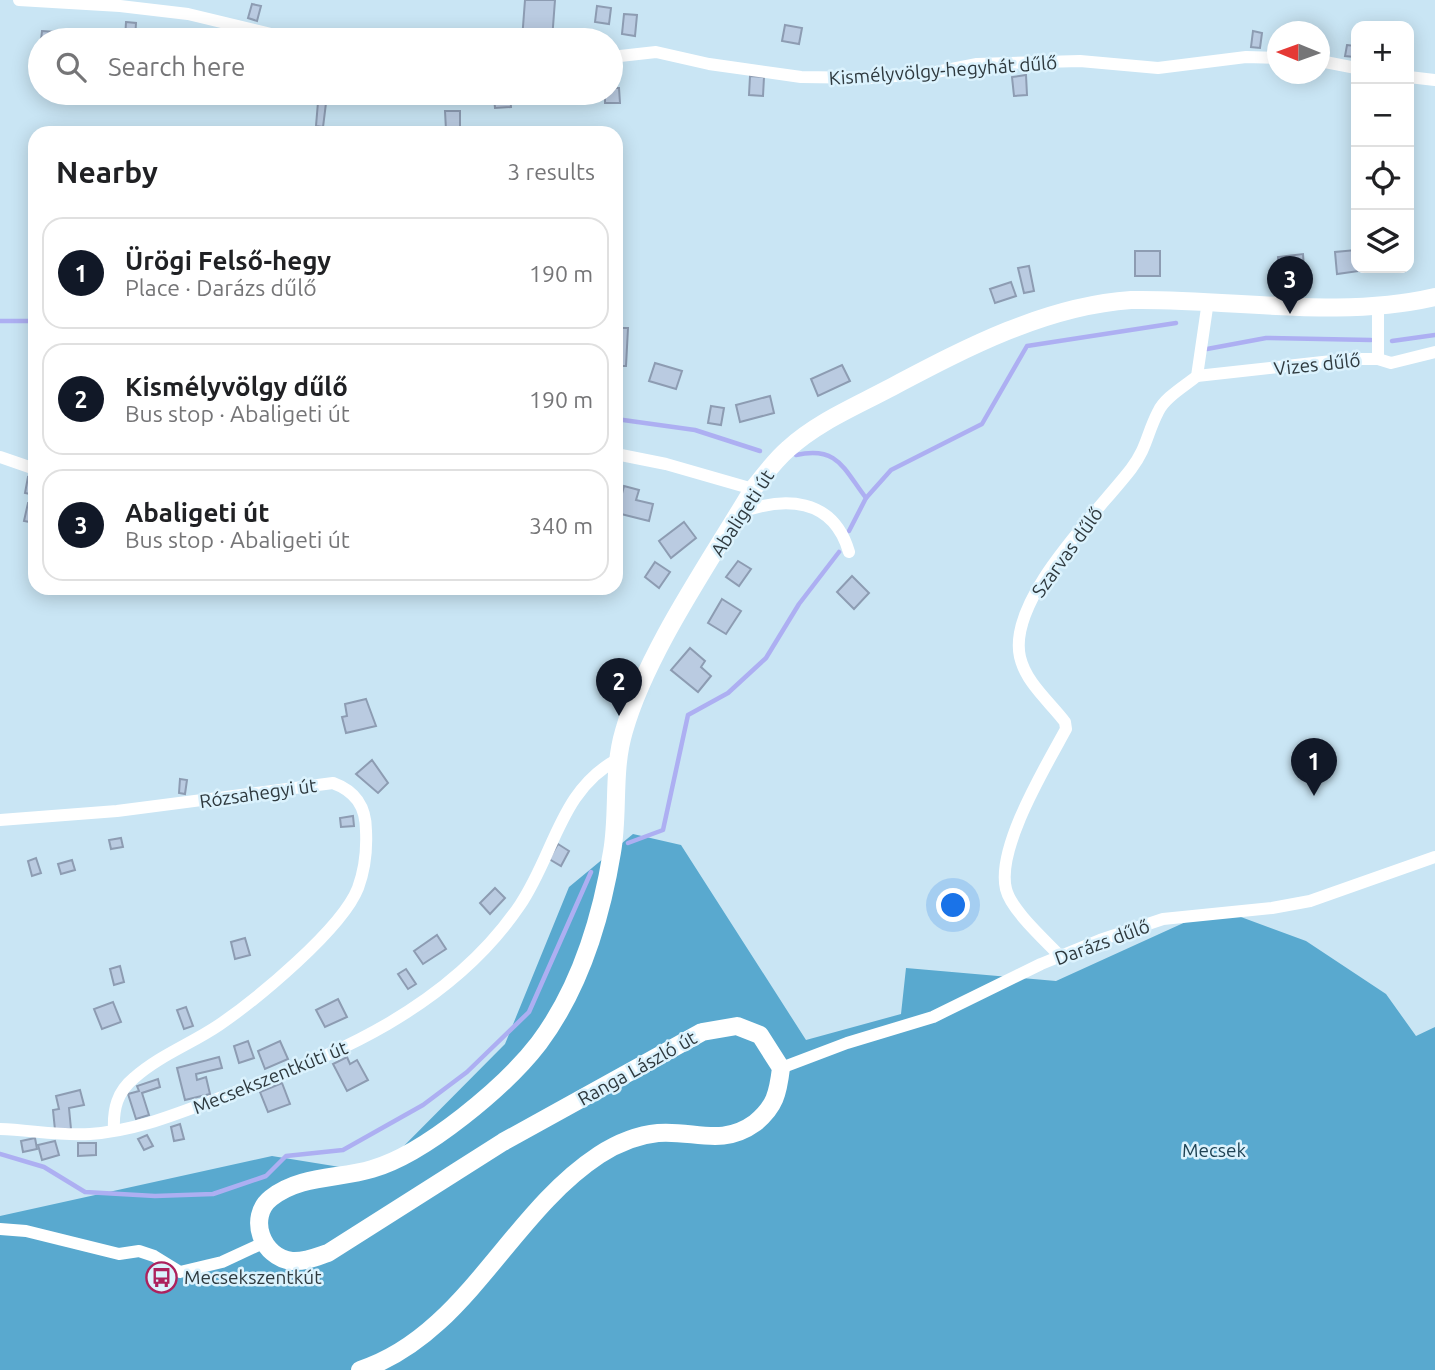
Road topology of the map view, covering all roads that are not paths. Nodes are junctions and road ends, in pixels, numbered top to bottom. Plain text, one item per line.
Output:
1 (19, 0) edge
2 (246, 28) edge
3 (623, 56) edge
4 (1267, 58) edge
5 (1330, 63) edge
6 (1351, 67) edge
7 (1414, 78) edge
8 (1435, 80) edge
9 (1435, 298) edge
10 (1208, 301) junction
11 (1378, 306) junction
12 (1435, 352) edge
13 (1378, 359) junction
14 (1197, 376) junction
15 (623, 455) edge
16 (0, 457) edge
17 (28, 467) edge
18 (753, 489) junction
19 (739, 513) junction
20 (849, 552) dead end
21 (618, 758) junction
22 (0, 820) edge
23 (1435, 857) edge
24 (1060, 956) junction
25 (781, 1068) junction
26 (0, 1129) edge
27 (114, 1130) junction
28 (0, 1229) edge
29 (263, 1243) junction
30 (360, 1370) edge

1 - 2 street
3 - 4 street, Kismélyvölgy-hegyhát dűlő
5 - 6 street
7 - 8 street
9 - 11 main road, Abaligeti út
10 - 11 main road, Abaligeti út
10 - 14 street
10 - 18 main road, Abaligeti út
11 - 13 street
12 - 13 street, Vizes dűlő
13 - 14 street, Vizes dűlő
14 - 24 street, Szarvas dűlő
15 - 18 street
16 - 17 street
18 - 19 main road, Abaligeti út
19 - 20 street
19 - 21 main road, Abaligeti út
21 - 27 street, Mecsekszentkúti út
21 - 29 main road, Abaligeti út
22 - 27 street, Rózsahegyi út
23 - 24 street, Darázs dűlő
24 - 25 street, Darázs dűlő
25 - 29 main road, Ranga László út
25 - 30 main road
26 - 27 street, Mecsekszentkúti út
28 - 29 street

